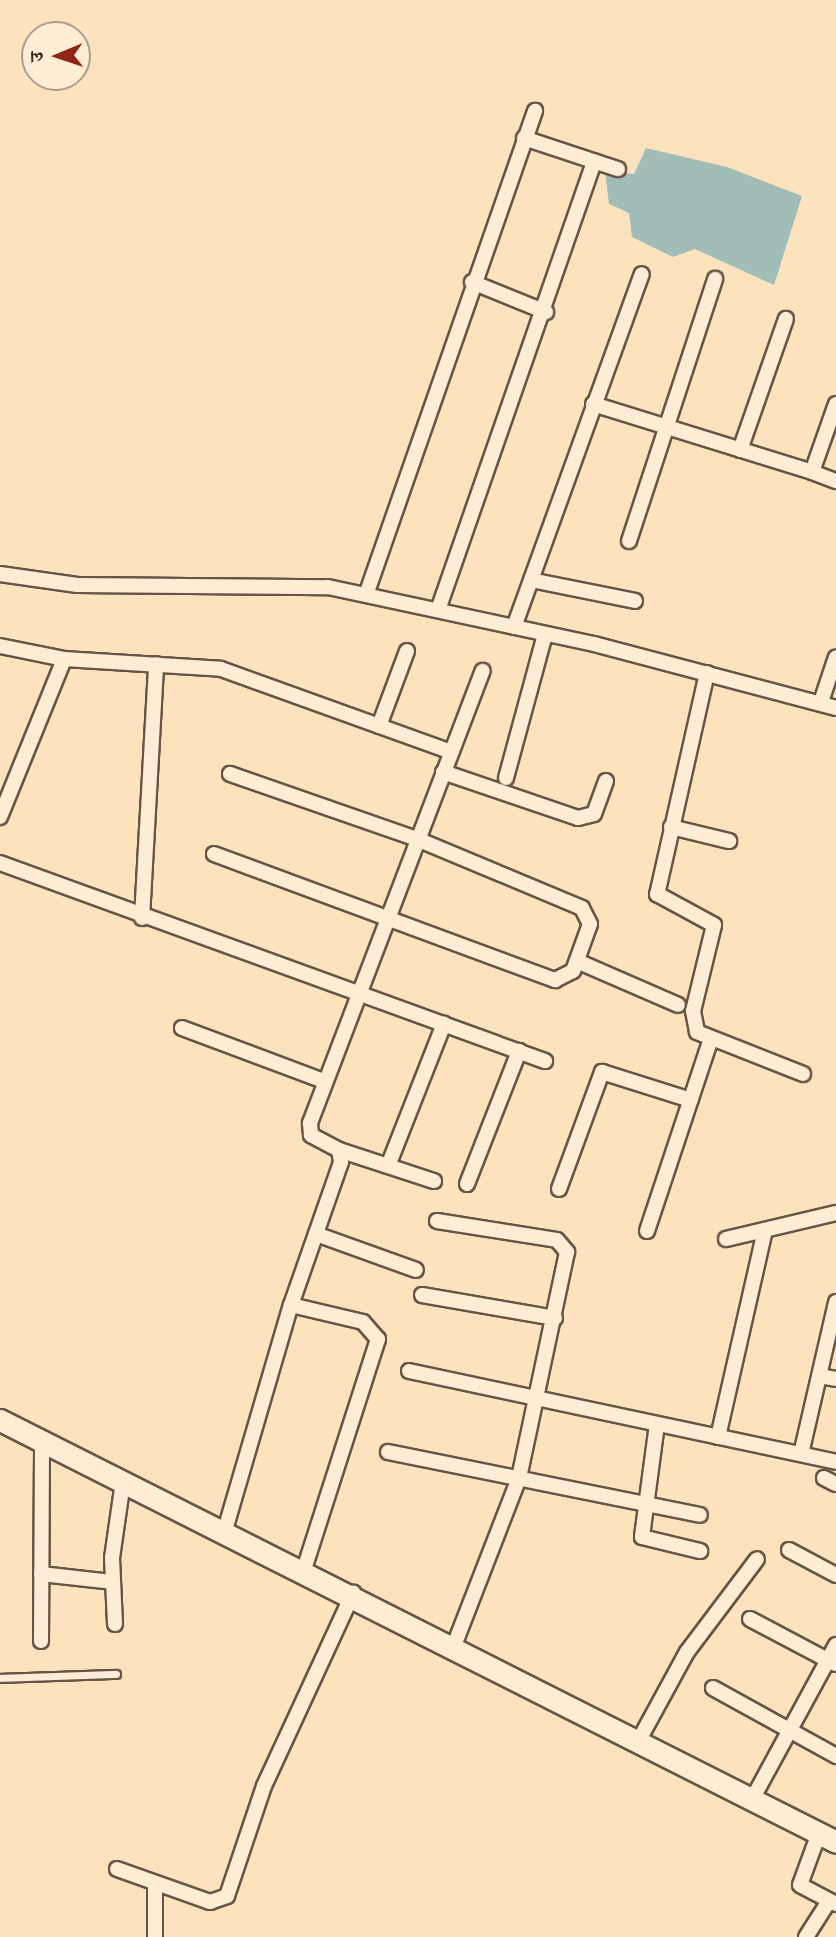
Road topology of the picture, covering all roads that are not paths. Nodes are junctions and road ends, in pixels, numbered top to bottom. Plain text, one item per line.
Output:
1 (535, 111) dead end
2 (524, 138) junction
3 (594, 161) junction
4 (618, 169) dead end
5 (642, 274) dead end
6 (715, 279) dead end
7 (471, 282) junction
8 (546, 312) junction
9 (786, 319) dead end
10 (593, 404) junction
11 (836, 404) edge
12 (666, 429) junction
13 (740, 450) junction
14 (812, 472) junction
15 (836, 481) edge
16 (629, 541) dead end
17 (0, 574) edge
18 (530, 580) junction
19 (366, 594) junction
20 (635, 601) dead end
21 (439, 610) junction
22 (514, 627) junction
23 (545, 634) junction
24 (0, 646) edge
25 (407, 651) dead end
26 (836, 657) edge
27 (64, 659) junction
28 (156, 664) junction
29 (483, 671) dead end
30 (707, 673) junction
31 (821, 702) junction
32 (836, 708) edge
33 (379, 726) junction
34 (451, 752) junction
35 (443, 772) junction
36 (230, 774) dead end
37 (506, 778) dead end
38 (606, 781) dead end
39 (0, 817) edge
40 (671, 827) junction
41 (416, 839) junction
42 (729, 841) dead end
43 (214, 854) dead end
44 (0, 863) edge
45 (387, 917) junction
46 (142, 918) junction
47 (577, 961) junction
48 (355, 993) junction
49 (678, 1005) dead end
50 (444, 1024) junction
51 (182, 1028) dead end
52 (711, 1040) junction
53 (519, 1051) junction
54 (545, 1061) dead end
55 (803, 1074) dead end
56 (324, 1081) junction
57 (691, 1100) junction
58 (340, 1150) junction
59 (388, 1166) junction
60 (434, 1181) dead end
61 (467, 1184) dead end
62 (559, 1189) dead end
63 (836, 1213) edge
64 (437, 1221) dead end
65 (765, 1230) junction
66 (647, 1231) dead end
67 (316, 1234) junction
68 (726, 1239) dead end
69 (416, 1269) dead end
70 (422, 1295) dead end
71 (836, 1302) edge
72 (291, 1305) junction
73 (555, 1318) junction
74 (409, 1371) dead end
75 (819, 1376) junction
76 (836, 1380) edge
77 (540, 1400) junction
78 (0, 1420) edge
79 (657, 1424) junction
80 (718, 1437) junction
81 (42, 1442) junction
82 (388, 1452) dead end
83 (801, 1454) junction
84 (836, 1462) edge
85 (519, 1478) junction
86 (124, 1482) junction
87 (645, 1504) junction
88 (700, 1515) dead end
89 (225, 1530) junction
90 (789, 1550) dead end
91 (701, 1551) dead end
92 (757, 1559) dead end
93 (304, 1570) junction
94 (41, 1574) junction
95 (836, 1575) edge
96 (112, 1582) junction
97 (353, 1593) junction
98 (750, 1619) dead end
99 (115, 1624) dead end
100 (41, 1641) dead end
101 (836, 1645) edge
102 (454, 1646) junction
103 (832, 1662) edge
104 (116, 1674) dead end
105 (0, 1678) edge
106 (713, 1688) dead end
107 (790, 1730) junction
108 (639, 1740) junction
109 (836, 1756) edge
110 (754, 1796) junction
111 (828, 1837) edge
112 (117, 1869) dead end
113 (155, 1885) junction
114 (833, 1903) edge
115 (155, 1937) edge
116 (806, 1937) edge

1 - 2 street
2 - 3 street
2 - 7 street
3 - 4 street
3 - 8 street
5 - 10 street
6 - 12 street
7 - 8 street
7 - 19 street
8 - 21 street
9 - 13 street
10 - 12 street
10 - 18 street
11 - 14 street
12 - 13 street
12 - 16 street
13 - 14 street
14 - 15 street
17 - 19 street
18 - 20 street
18 - 22 street
19 - 21 street
21 - 22 street
22 - 23 street
23 - 30 street
23 - 37 street
24 - 27 street
25 - 33 street
26 - 31 street
27 - 28 street
27 - 39 street
28 - 33 street
28 - 46 street
29 - 34 street
30 - 31 street
30 - 40 street
31 - 32 street
33 - 34 street
34 - 35 street
35 - 38 street
35 - 41 street
36 - 41 street
40 - 42 street
40 - 52 street
41 - 45 street
41 - 47 street
43 - 45 street
44 - 46 street
45 - 47 street
45 - 48 street
46 - 48 street
47 - 49 street
48 - 50 street
48 - 56 street
50 - 53 street
50 - 59 street
51 - 56 street
52 - 55 street
52 - 57 street
53 - 54 street
53 - 61 street
56 - 58 street
57 - 62 street
57 - 66 street
58 - 59 street
58 - 67 street
59 - 60 street
63 - 65 street
64 - 73 street
65 - 68 street
65 - 80 street
67 - 69 street
67 - 72 street
70 - 73 street
71 - 75 street
72 - 89 street
72 - 93 street
73 - 77 street
74 - 77 street
75 - 76 street
75 - 83 street
77 - 79 street
77 - 85 street
78 - 81 street
79 - 80 street
79 - 87 street
80 - 83 street
81 - 86 street
81 - 94 street
82 - 85 street
83 - 84 street
85 - 87 street
85 - 102 street
86 - 89 street
86 - 96 street
87 - 88 street
87 - 91 street
89 - 93 street
90 - 95 street
92 - 108 street
93 - 97 street
94 - 96 street
94 - 100 street
96 - 99 street
97 - 102 street
97 - 113 street
98 - 103 street
101 - 103 street
102 - 108 street
103 - 107 street
104 - 105 lane
106 - 107 street
107 - 109 street
107 - 110 street
108 - 110 street
110 - 111 street
111 - 114 street
112 - 113 street
113 - 115 street
114 - 116 street

